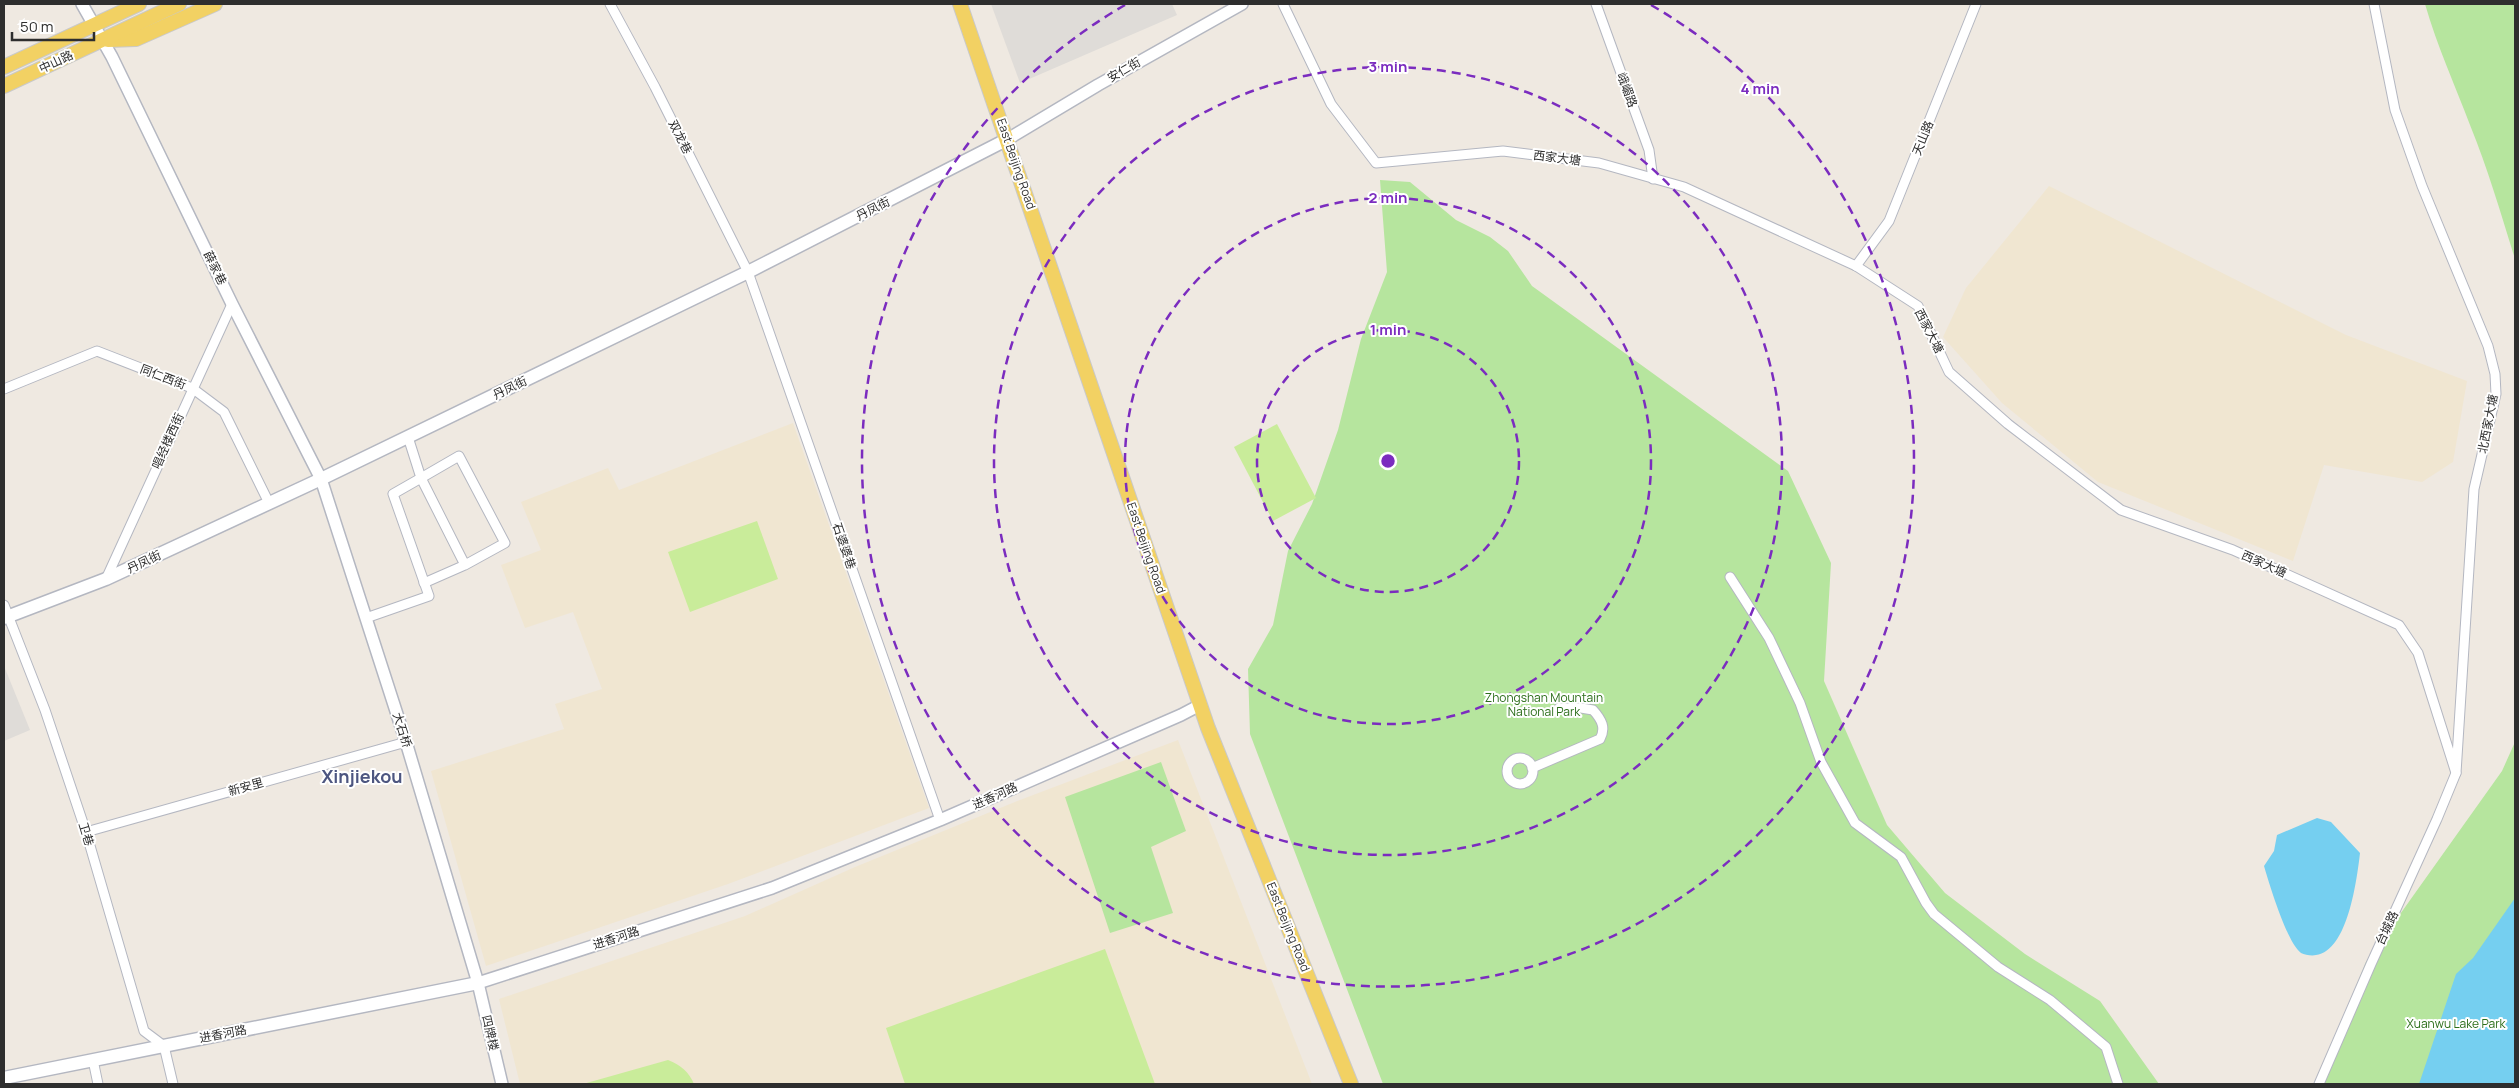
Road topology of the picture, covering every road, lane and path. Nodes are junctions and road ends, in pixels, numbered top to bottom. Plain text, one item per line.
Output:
1 (82, 4) edge
2 (118, 4) edge
3 (139, 4) edge
4 (179, 4) edge
5 (215, 4) edge
6 (610, 4) edge
7 (960, 4) edge
8 (1242, 4) edge
9 (1282, 4) edge
10 (1596, 4) edge
11 (1976, 4) edge
12 (2374, 4) edge
13 (94, 25) junction
14 (102, 40) junction
15 (4, 67) edge
16 (4, 86) edge
17 (1008, 140) junction
18 (1653, 179) junction
19 (1856, 266) junction
20 (748, 272) junction
21 (232, 304) junction
22 (192, 388) junction
23 (4, 389) edge
24 (408, 437) junction
25 (421, 478) junction
26 (321, 479) junction
27 (269, 503) junction
28 (464, 565) junction
29 (1730, 578) dead end
30 (106, 579) junction
31 (424, 583) junction
32 (5, 613) edge
33 (366, 618) junction
34 (1200, 705) junction
35 (1559, 708) dead end
36 (406, 742) junction
37 (1532, 768) dead end
38 (2456, 773) junction
39 (940, 820) junction
40 (86, 832) junction
41 (478, 983) junction
42 (164, 1046) junction
43 (93, 1060) junction
44 (4, 1078) edge
45 (98, 1084) edge
46 (173, 1084) edge
47 (502, 1084) edge
48 (1351, 1084) edge
49 (2118, 1084) edge
50 (2319, 1084) edge

1 - 13 street, 薛家巷
2 - 13 main road
3 - 13 main road
4 - 14 main road, 中山路
5 - 14 main road
6 - 20 street, 双龙巷
7 - 17 main road, East Beijing Road
8 - 17 street, 安仁街
9 - 18 street, 西家大塘
10 - 18 street, 峨嵋路
11 - 19 street, 天山路
12 - 38 street, 北西家大塘
13 - 14 street, 薛家巷
13 - 15 main road
14 - 16 main road, 中山路
14 - 21 street, 薛家巷
17 - 20 main road, 丹凤街
17 - 34 main road, East Beijing Road
18 - 19 street, 西家大塘
19 - 38 street, 西家大塘
20 - 24 main road, 丹凤街
20 - 39 street, 石婆婆巷
21 - 22 street, 唱经楼西街
21 - 26 street, 薛家巷
22 - 23 street, 同仁西街
22 - 27 street, 同仁西街
22 - 30 street, 唱经楼西街
24 - 25 street
24 - 26 main road, 丹凤街
25 - 28 street
25 - 28 street
25 - 31 street
26 - 27 main road, 丹凤街
26 - 33 street, 大石桥
27 - 30 main road, 丹凤街
28 - 31 street
29 - 49 street
30 - 32 main road, 丹凤街
31 - 33 street
32 - 40 street, 卫巷
33 - 36 street, 大石桥
34 - 39 street, 进香河路
34 - 48 main road, East Beijing Road
35 - 37 street
36 - 40 street, 新安里
36 - 41 street, 大石桥
38 - 50 street, 台城路
39 - 41 street, 进香河路
40 - 42 street, 卫巷
41 - 42 main road, 进香河路
41 - 47 street, 四牌楼
42 - 43 main road, 进香河路
42 - 46 street
43 - 44 main road, 进香河路
43 - 45 street

